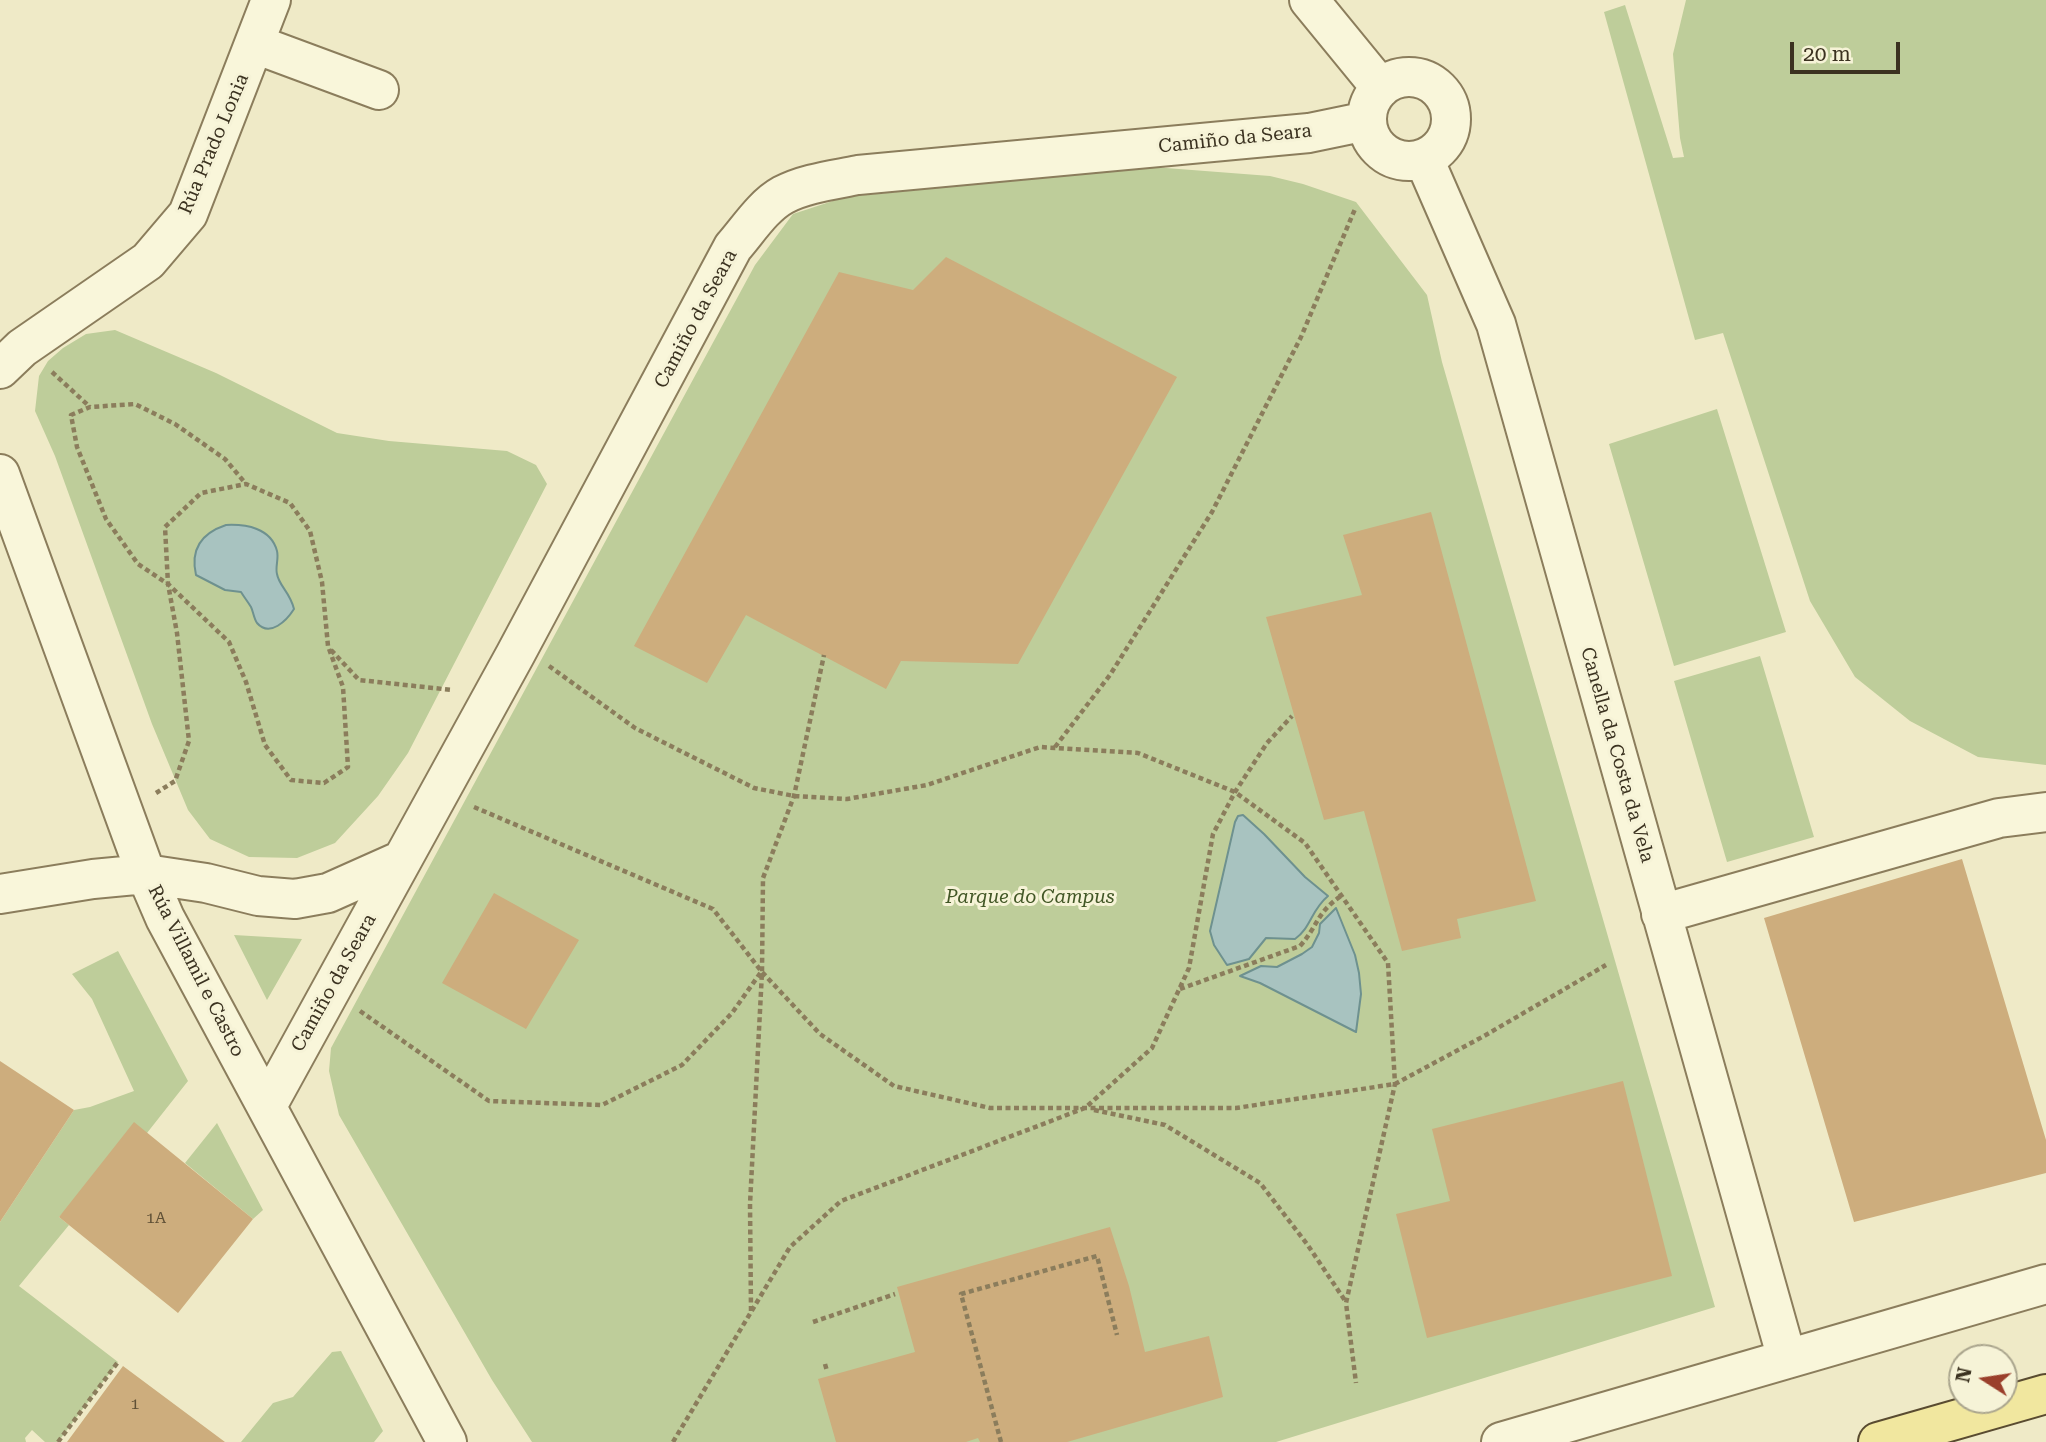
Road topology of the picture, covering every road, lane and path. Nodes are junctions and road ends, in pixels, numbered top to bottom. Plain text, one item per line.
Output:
1 (271, 0) edge
2 (1309, 0) edge
3 (256, 44) junction
4 (379, 90) dead end
5 (1374, 104) junction
6 (1424, 159) junction
7 (1355, 209) dead end
8 (11, 358) edge
9 (90, 407) junction
10 (0, 474) edge
11 (246, 484) junction
12 (168, 584) junction
13 (520, 645) junction
14 (328, 646) junction
15 (824, 655) dead end
16 (492, 695) junction
17 (1292, 716) dead end
18 (1054, 748) junction
19 (439, 792) junction
20 (1235, 792) junction
21 (794, 796) junction
22 (150, 797) dead end
23 (2046, 812) edge
24 (402, 860) junction
25 (146, 874) junction
26 (0, 894) edge
27 (1341, 896) junction
28 (1661, 914) junction
29 (1606, 964) dead end
30 (762, 972) junction
31 (330, 990) junction
32 (1179, 990) junction
33 (1395, 1084) junction
34 (267, 1106) junction
35 (1085, 1108) junction
36 (2046, 1284) edge
37 (895, 1294) dead end
38 (1346, 1303) junction
39 (751, 1312) junction
40 (813, 1322) dead end
41 (1117, 1335) dead end
42 (1787, 1359) junction
43 (118, 1362) dead end
44 (825, 1364) dead end
45 (827, 1371) dead end
46 (1356, 1382) dead end
47 (2046, 1394) edge
48 (58, 1442) edge
49 (447, 1442) edge
50 (673, 1442) edge
51 (1001, 1442) edge
52 (1501, 1442) edge
53 (1878, 1442) edge

1 - 3 street, Rúa Prado Lonia
2 - 5 street
3 - 4 street
3 - 8 street, Rúa Prado Lonia
5 - 6 street
5 - 6 street
5 - 13 street, Camiño da Seara
6 - 28 street, Canella da Costa da Vela
7 - 18 path
8 - 9 path
9 - 11 path
9 - 12 path
10 - 25 street, Rúa Villamil e Castro
11 - 12 path
11 - 14 path
12 - 14 path
12 - 22 path
13 - 16 street, Camiño da Seara
13 - 21 path
14 - 16 path
15 - 21 path
16 - 19 street, Camiño da Seara
17 - 20 path
18 - 20 path
18 - 21 path
19 - 24 street, Camiño da Seara
19 - 30 path
20 - 27 path
20 - 32 path
21 - 30 path
23 - 28 street
24 - 25 street, Camiño da Seara
24 - 31 street, Camiño da Seara
25 - 26 street, Camiño da Seara
25 - 34 street, Rúa Villamil e Castro
27 - 32 path
27 - 33 path
28 - 42 street, Canella da Costa da Vela
29 - 33 path
30 - 31 path
30 - 35 path
30 - 39 path
31 - 34 street, Camiño da Seara
32 - 35 path
33 - 35 path
33 - 38 path
34 - 49 street, Rúa Villamil e Castro
35 - 38 path
35 - 39 path
36 - 42 street
37 - 40 path
38 - 46 path
39 - 50 path
41 - 51 path
42 - 52 street
43 - 48 path
44 - 45 path
47 - 53 main road

